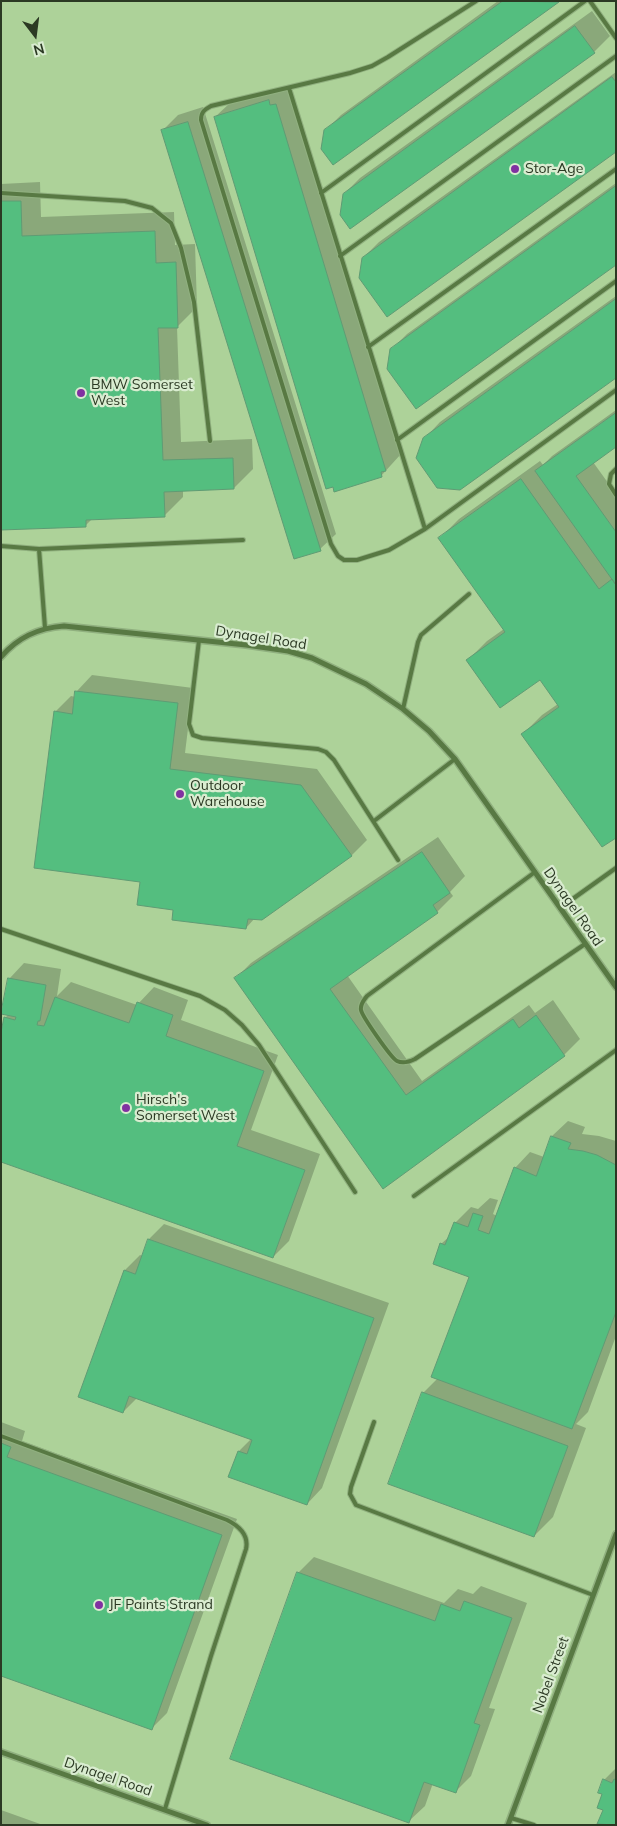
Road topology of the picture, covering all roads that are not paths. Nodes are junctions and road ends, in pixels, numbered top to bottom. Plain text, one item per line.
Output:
1 (476, 1) edge
2 (585, 1) edge
3 (590, 1) edge
4 (616, 38) edge
5 (616, 56) edge
6 (289, 88) junction
7 (616, 169) edge
8 (1, 193) edge
9 (321, 193) junction
10 (340, 256) junction
11 (616, 282) edge
12 (368, 347) junction
13 (616, 390) edge
14 (397, 440) junction
15 (210, 441) dead end
16 (616, 469) edge
17 (616, 495) edge
18 (425, 529) junction
19 (243, 540) dead end
20 (1, 546) edge
21 (39, 549) junction
22 (469, 594) dead end
23 (45, 628) junction
24 (199, 640) junction
25 (1, 657) edge
26 (403, 709) junction
27 (455, 759) junction
28 (374, 821) junction
29 (398, 860) dead end
30 (616, 868) edge
31 (535, 872) junction
32 (560, 908) junction
33 (1, 930) edge
34 (585, 944) junction
35 (616, 987) edge
36 (616, 1050) edge
37 (355, 1192) dead end
38 (414, 1196) dead end
39 (374, 1422) dead end
40 (1, 1436) edge
41 (616, 1534) edge
42 (593, 1595) junction
43 (1, 1752) edge
44 (165, 1810) junction
45 (511, 1818) junction
46 (206, 1825) edge
47 (508, 1825) edge
48 (534, 1825) edge

1 - 6 lane
2 - 9 lane
3 - 4 lane
5 - 10 lane
6 - 9 lane
6 - 18 lane
7 - 12 lane
8 - 15 lane
9 - 10 lane
10 - 12 lane
11 - 14 lane
12 - 14 lane
13 - 18 lane
14 - 18 lane
16 - 17 lane
19 - 21 lane
20 - 21 lane
21 - 23 lane
22 - 26 lane
23 - 24 street, Dynagel Road
23 - 25 street, Dynagel Road
24 - 26 street, Dynagel Road
24 - 28 lane
26 - 27 street, Dynagel Road
27 - 28 lane
27 - 31 street, Dynagel Road
28 - 29 lane
30 - 32 lane
31 - 32 street, Dynagel Road
31 - 34 lane
32 - 34 street, Dynagel Road
33 - 37 lane
34 - 35 street, Dynagel Road
36 - 38 lane
39 - 42 lane
40 - 44 lane
41 - 42 street, Nobel Street
42 - 45 street, Nobel Street
43 - 44 street, Dynagel Road
44 - 46 street, Dynagel Road
45 - 47 street, Nobel Street
45 - 48 lane

